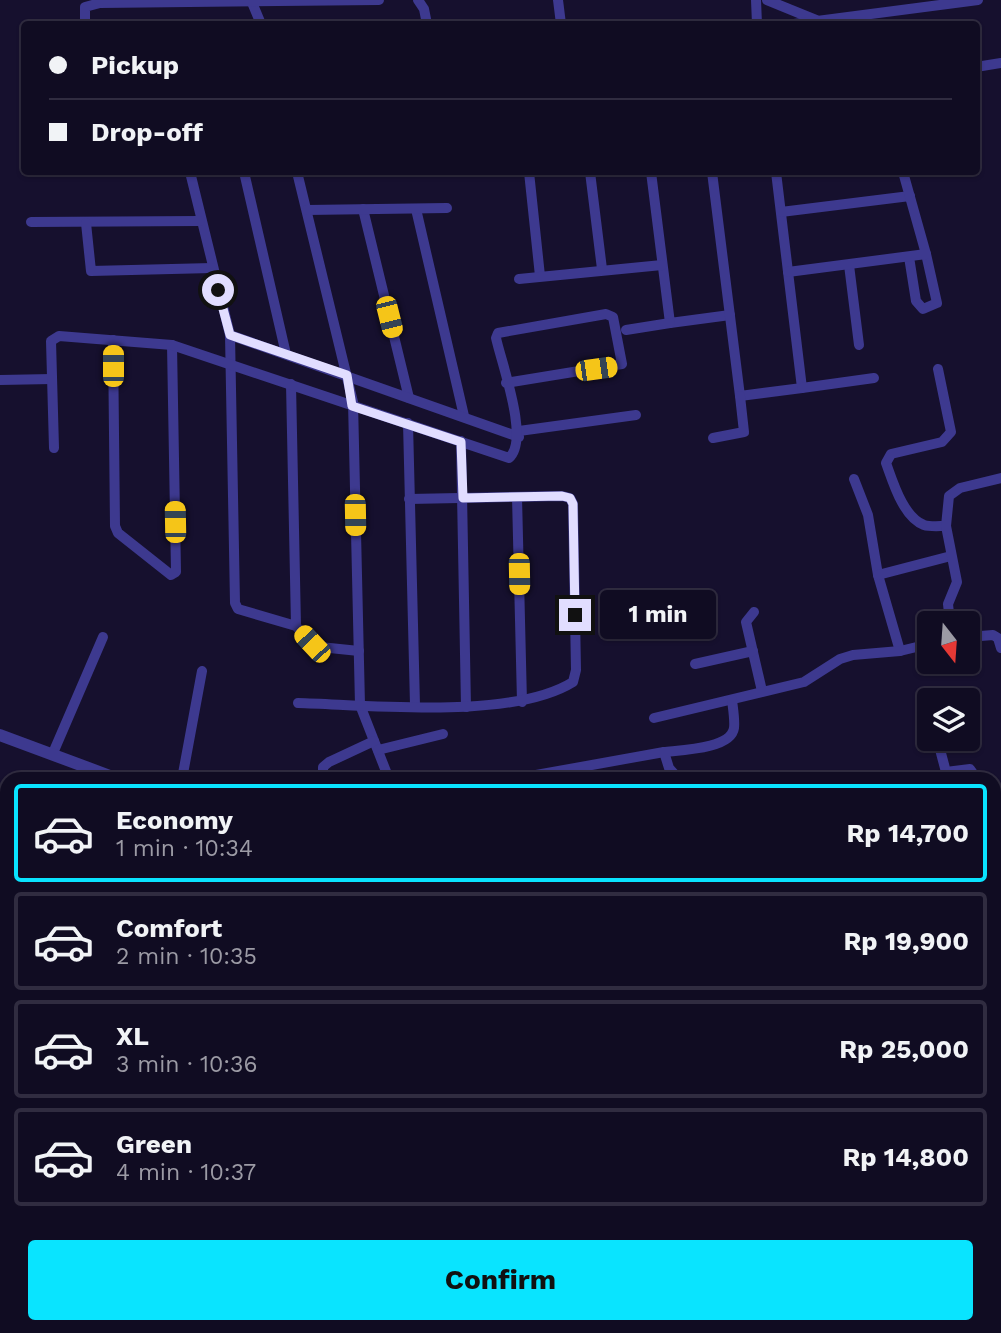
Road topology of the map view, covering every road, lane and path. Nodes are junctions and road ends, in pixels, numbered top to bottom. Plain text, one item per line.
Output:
1 (379, 0) edge
2 (418, 0) edge
3 (558, 0) edge
4 (756, 0) edge
5 (767, 0) edge
6 (978, 0) edge
7 (100, 1) edge
8 (252, 1) edge
9 (85, 21) edge
10 (260, 21) edge
11 (426, 21) edge
12 (561, 21) edge
13 (757, 21) edge
14 (819, 21) joint
15 (1001, 63) edge
16 (980, 66) edge
17 (191, 175) edge
18 (245, 175) edge
19 (298, 175) edge
20 (529, 175) edge
21 (590, 175) edge
22 (651, 175) edge
23 (712, 175) edge
24 (776, 175) edge
25 (904, 175) edge
26 (910, 196) junction
27 (447, 208) dead end
28 (363, 209) junction
29 (416, 209) junction
30 (307, 210) junction
31 (781, 212) junction
32 (200, 221) junction
33 (31, 222) dead end
34 (86, 223) junction
35 (926, 254) junction
36 (909, 257) junction
37 (662, 265) junction
38 (849, 265) junction
39 (212, 268) junction
40 (602, 269) junction
41 (788, 272) junction
42 (540, 276) junction
43 (519, 279) dead end
44 (730, 315) junction
45 (670, 323) junction
46 (626, 330) dead end
47 (230, 335) junction
48 (113, 340) junction
49 (172, 345) junction
50 (859, 345) dead end
51 (286, 355) junction
52 (233, 365) junction
53 (939, 369) dead end
54 (874, 378) dead end
55 (52, 379) junction
56 (0, 380) edge
57 (348, 380) junction
58 (506, 383) junction
59 (291, 384) junction
60 (802, 388) junction
61 (740, 396) junction
62 (409, 398) junction
63 (352, 404) junction
64 (636, 415) dead end
65 (464, 416) junction
66 (408, 423) junction
67 (519, 434) junction
68 (713, 438) dead end
69 (461, 442) junction
70 (54, 448) dead end
71 (1001, 478) edge
72 (854, 479) dead end
73 (517, 497) junction
74 (463, 498) junction
75 (409, 499) junction
76 (946, 526) junction
77 (951, 556) junction
78 (878, 575) junction
79 (949, 611) edge
80 (754, 612) dead end
81 (296, 626) junction
82 (980, 636) edge
83 (103, 637) dead end
84 (917, 647) edge
85 (1001, 648) edge
86 (359, 651) junction
87 (753, 651) junction
88 (900, 651) junction
89 (695, 664) dead end
90 (202, 671) dead end
91 (762, 691) junction
92 (732, 700) junction
93 (522, 702) junction
94 (298, 703) dead end
95 (360, 705) junction
96 (415, 705) junction
97 (466, 707) junction
98 (654, 718) dead end
99 (443, 734) dead end
100 (0, 735) edge
101 (376, 746) junction
102 (941, 751) edge
103 (664, 752) junction
104 (53, 753) junction
105 (96, 772) edge
106 (183, 772) edge
107 (323, 772) edge
108 (386, 772) edge
109 (553, 772) edge
110 (674, 772) edge
111 (947, 772) edge
112 (953, 772) edge
113 (972, 772) edge

1 - 8 street
2 - 11 street
3 - 12 street
4 - 13 street
5 - 14 street
6 - 14 street
7 - 8 street
7 - 9 street
8 - 10 street
15 - 16 street
17 - 32 street
18 - 51 street
19 - 30 street
20 - 42 street
21 - 40 street
22 - 37 street
23 - 44 street
24 - 31 street
25 - 26 street
26 - 31 street
26 - 35 street
27 - 29 street
28 - 29 street
28 - 30 street
28 - 62 street
29 - 65 street
30 - 57 street
31 - 41 street
32 - 34 street
32 - 39 street
33 - 34 street
34 - 39 street
35 - 36 street
35 - 36 street
36 - 38 street
37 - 40 street
37 - 45 street
38 - 41 street
38 - 50 street
39 - 47 street
40 - 42 street
41 - 60 street
42 - 43 street
44 - 45 street
44 - 61 street
45 - 46 street
47 - 51 street
47 - 52 street
48 - 49 street
48 - 49 street
48 - 55 street
49 - 52 street
51 - 57 street
52 - 59 street
52 - 81 street
53 - 76 street
54 - 60 street
55 - 56 street
55 - 70 street
57 - 62 street
57 - 63 street
58 - 58 street
58 - 67 street
59 - 63 street
59 - 81 street
60 - 61 street
61 - 68 street
62 - 65 street
63 - 66 street
63 - 86 street
64 - 67 street
65 - 67 street
66 - 69 street
66 - 75 street
67 - 69 street
69 - 74 street
71 - 76 street
72 - 78 street
73 - 74 street
73 - 93 street
73 - 93 street
74 - 75 street
74 - 97 street
75 - 96 street
76 - 77 street
77 - 78 street
77 - 79 street
78 - 88 street
80 - 87 street
81 - 86 street
82 - 85 street
83 - 104 street
84 - 88 street
86 - 95 street
87 - 89 street
87 - 91 street
88 - 91 street
90 - 106 street
91 - 92 street
92 - 98 street
92 - 103 street
93 - 97 street
94 - 95 street
95 - 96 street
95 - 101 street
96 - 97 street
99 - 101 street
100 - 104 street
101 - 107 street
101 - 108 street
102 - 111 street
103 - 109 street
103 - 110 street
104 - 105 street
112 - 113 street

